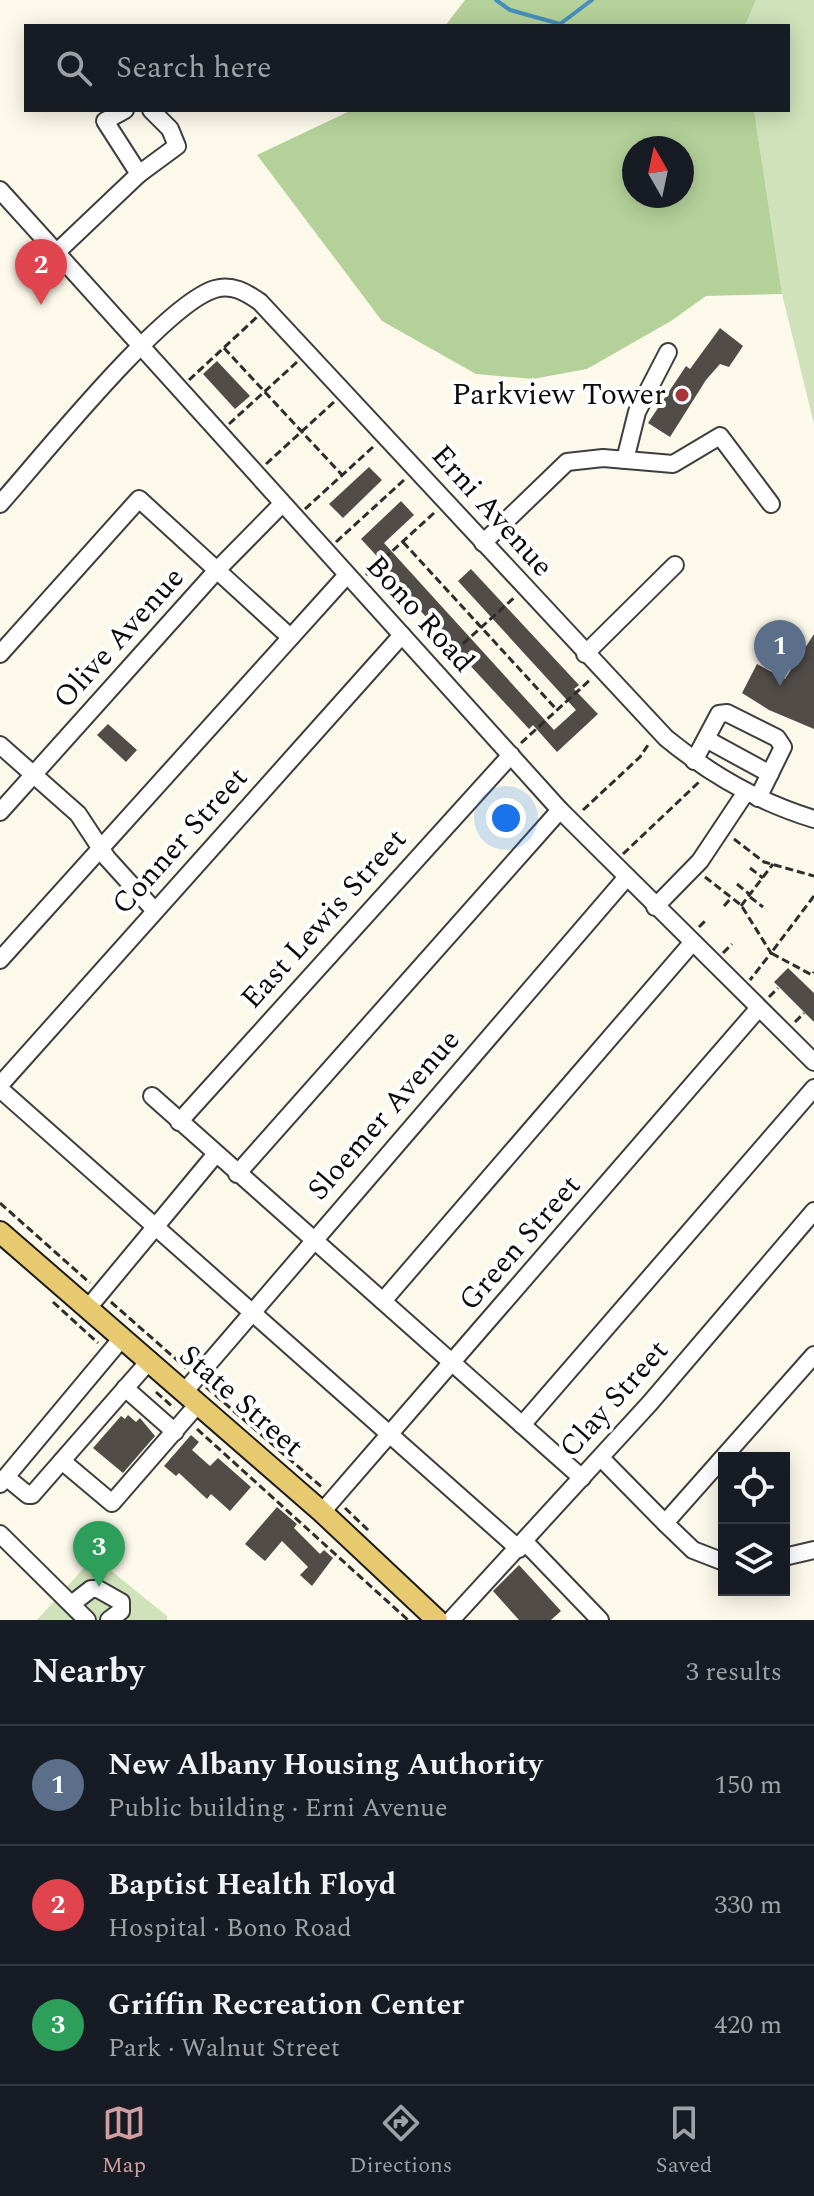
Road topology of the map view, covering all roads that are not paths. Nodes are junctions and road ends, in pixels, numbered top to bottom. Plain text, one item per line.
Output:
1 (121, 112) edge
2 (153, 112) edge
3 (139, 174) junction
4 (1, 192) edge
5 (58, 251) junction
6 (140, 347) junction
7 (668, 352) dead end
8 (625, 460) junction
9 (0, 504) edge
10 (282, 504) junction
11 (771, 504) dead end
12 (483, 543) junction
13 (675, 565) dead end
14 (217, 570) junction
15 (355, 576) junction
16 (402, 635) junction
17 (290, 637) junction
18 (0, 654) edge
19 (585, 654) junction
20 (706, 739) junction
21 (0, 745) edge
22 (514, 750) junction
23 (694, 761) junction
24 (770, 774) junction
25 (34, 775) junction
26 (752, 795) junction
27 (560, 810) junction
28 (0, 812) edge
29 (814, 819) edge
30 (100, 846) junction
31 (627, 877) junction
32 (655, 907) junction
33 (155, 911) junction
34 (693, 937) junction
35 (0, 960) edge
36 (762, 1005) junction
37 (814, 1062) edge
38 (0, 1087) edge
39 (814, 1088) edge
40 (152, 1096) dead end
41 (179, 1122) junction
42 (215, 1155) junction
43 (237, 1174) junction
44 (814, 1211) edge
45 (156, 1226) junction
46 (0, 1232) edge
47 (314, 1240) junction
48 (383, 1301) junction
49 (88, 1308) junction
50 (251, 1311) junction
51 (116, 1346) junction
52 (814, 1355) edge
53 (452, 1363) junction
54 (143, 1368) junction
55 (125, 1388) junction
56 (186, 1412) junction
57 (522, 1425) junction
58 (389, 1433) junction
59 (601, 1458) junction
60 (62, 1461) junction
61 (582, 1478) junction
62 (3, 1481) edge
63 (322, 1512) junction
64 (665, 1523) junction
65 (0, 1534) edge
66 (522, 1545) junction
67 (814, 1550) edge
68 (790, 1556) edge
69 (718, 1560) edge
70 (73, 1603) junction
71 (87, 1620) edge
72 (109, 1620) edge
73 (437, 1620) edge
74 (451, 1620) edge
75 (600, 1620) edge

1 - 3 street
2 - 3 street
3 - 5 street
4 - 5 street, Bono Road
5 - 6 street, Bono Road
6 - 9 street, Erni Avenue
6 - 10 street, Bono Road
6 - 12 street, Erni Avenue
7 - 8 street
8 - 11 street
8 - 12 street
10 - 14 street, Olive Avenue
10 - 15 street, Bono Road
12 - 19 street, Erni Avenue
13 - 19 street
14 - 17 street
14 - 18 street
14 - 25 street, Olive Avenue
15 - 16 street, Bono Road
15 - 17 street
16 - 22 street, Bono Road
16 - 33 street, Conner Street
17 - 30 street
19 - 23 street, Erni Avenue
20 - 23 street
20 - 24 street
20 - 24 street
21 - 25 street
22 - 27 street, Bono Road
22 - 41 street, East Lewis Street
23 - 26 street, Erni Avenue
24 - 26 street
25 - 28 street, Olive Avenue
25 - 30 street
26 - 29 street, Erni Avenue
26 - 32 street
27 - 31 street, Bono Road
27 - 43 street
30 - 33 street
30 - 35 street
31 - 32 street, Bono Road
31 - 47 street, Sloemer Avenue
32 - 34 street, Bono Road
33 - 38 street, Conner Street
34 - 36 street, Bono Road
34 - 48 street
36 - 37 street, Bono Road
36 - 53 street, Green Street
38 - 45 street
39 - 57 street
40 - 41 street
41 - 42 street
42 - 43 street
42 - 45 street
43 - 47 street
44 - 59 street, Clay Street
45 - 49 street
45 - 50 street
46 - 49 main road, State Street
47 - 48 street
47 - 50 street, Sloemer Avenue
48 - 53 street
49 - 51 main road, State Street
50 - 56 street, Sloemer Avenue
50 - 58 street
51 - 54 main road, State Street
51 - 62 street
52 - 64 street
53 - 57 street
53 - 58 street, Green Street
54 - 55 street
54 - 56 main road, State Street
55 - 56 street
55 - 60 street
56 - 60 street, Sloemer Avenue
56 - 63 main road, State Street
57 - 61 street
58 - 63 street, Green Street
58 - 66 street
59 - 61 street, Clay Street
59 - 64 street
60 - 62 street
61 - 66 street, Clay Street
63 - 73 main road, State Street
64 - 69 street
65 - 70 street
66 - 74 street, Clay Street
66 - 75 street
67 - 68 street
70 - 71 street
70 - 72 street

